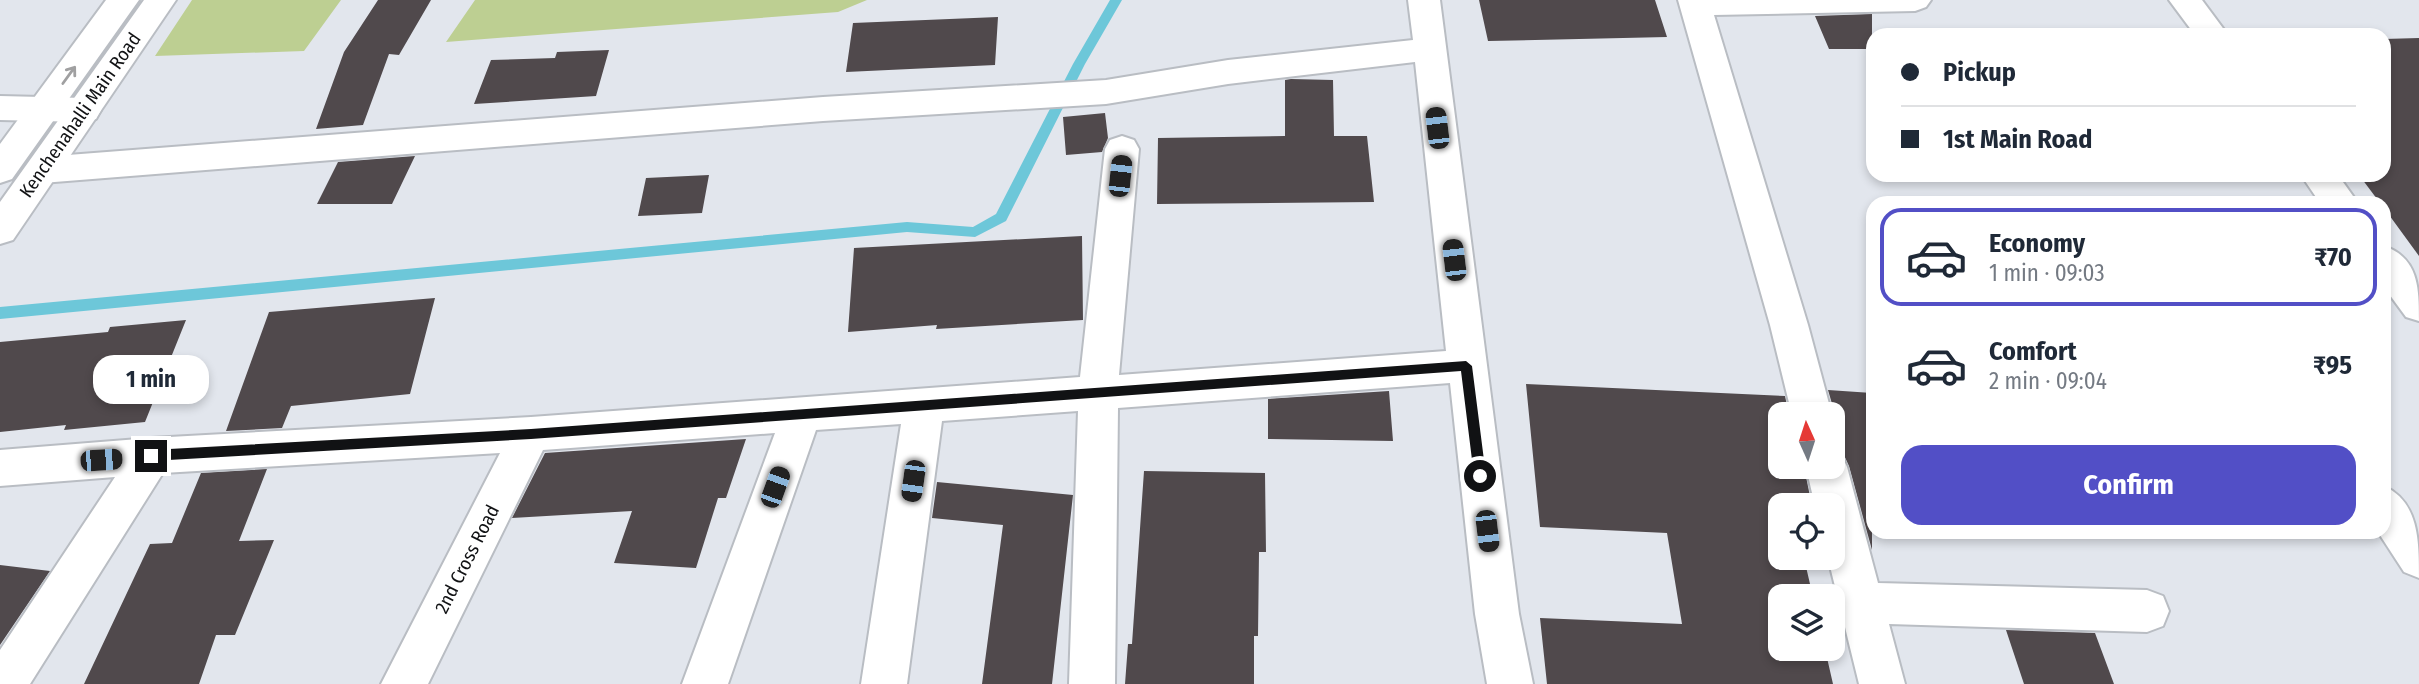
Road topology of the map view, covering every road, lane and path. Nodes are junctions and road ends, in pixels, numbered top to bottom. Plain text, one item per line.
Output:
1 (123, 0) edge
2 (160, 0) edge
3 (1424, 0) edge
4 (1915, 0) edge
5 (2185, 0) edge
6 (1695, 3) edge
7 (2207, 28) edge
8 (1428, 49) junction
9 (0, 108) edge
10 (44, 109) junction
11 (84, 110) junction
12 (1122, 149) dead end
13 (0, 170) edge
14 (42, 170) junction
15 (0, 230) edge
16 (2391, 269) edge
17 (2419, 306) edge
18 (1466, 366) junction
19 (1098, 392) junction
20 (1809, 402) edge
21 (924, 405) junction
22 (802, 413) junction
23 (531, 434) junction
24 (151, 456) junction
25 (0, 468) edge
26 (1829, 480) edge
27 (2391, 516) edge
28 (2419, 558) edge
29 (1861, 603) junction
30 (2147, 611) dead end
31 (4, 684) edge
32 (404, 684) edge
33 (705, 684) edge
34 (884, 684) edge
35 (1092, 684) edge
36 (1510, 684) edge
37 (1882, 684) edge

10 -> 1 street, Kenchenahalli Main Road
2 - 11 street, Kenchenahalli Main Road
3 - 8 street
4 - 6 street
5 - 7 street
6 - 20 street
8 - 14 street
8 - 18 street
9 - 10 street
10 - 11 street
10 - 13 street, Kenchenahalli Main Road
11 - 14 street, Kenchenahalli Main Road
12 - 19 street
14 - 15 street, Kenchenahalli Main Road
16 - 17 street
18 - 19 street
18 - 36 street
19 - 21 street
19 - 35 street
21 - 22 street
21 - 34 street
22 - 23 street
22 - 33 street
23 - 24 street
23 - 32 street, 2nd Cross Road
24 - 25 street
24 - 31 street
26 - 29 street
27 - 28 street
29 - 30 street
29 - 37 street

